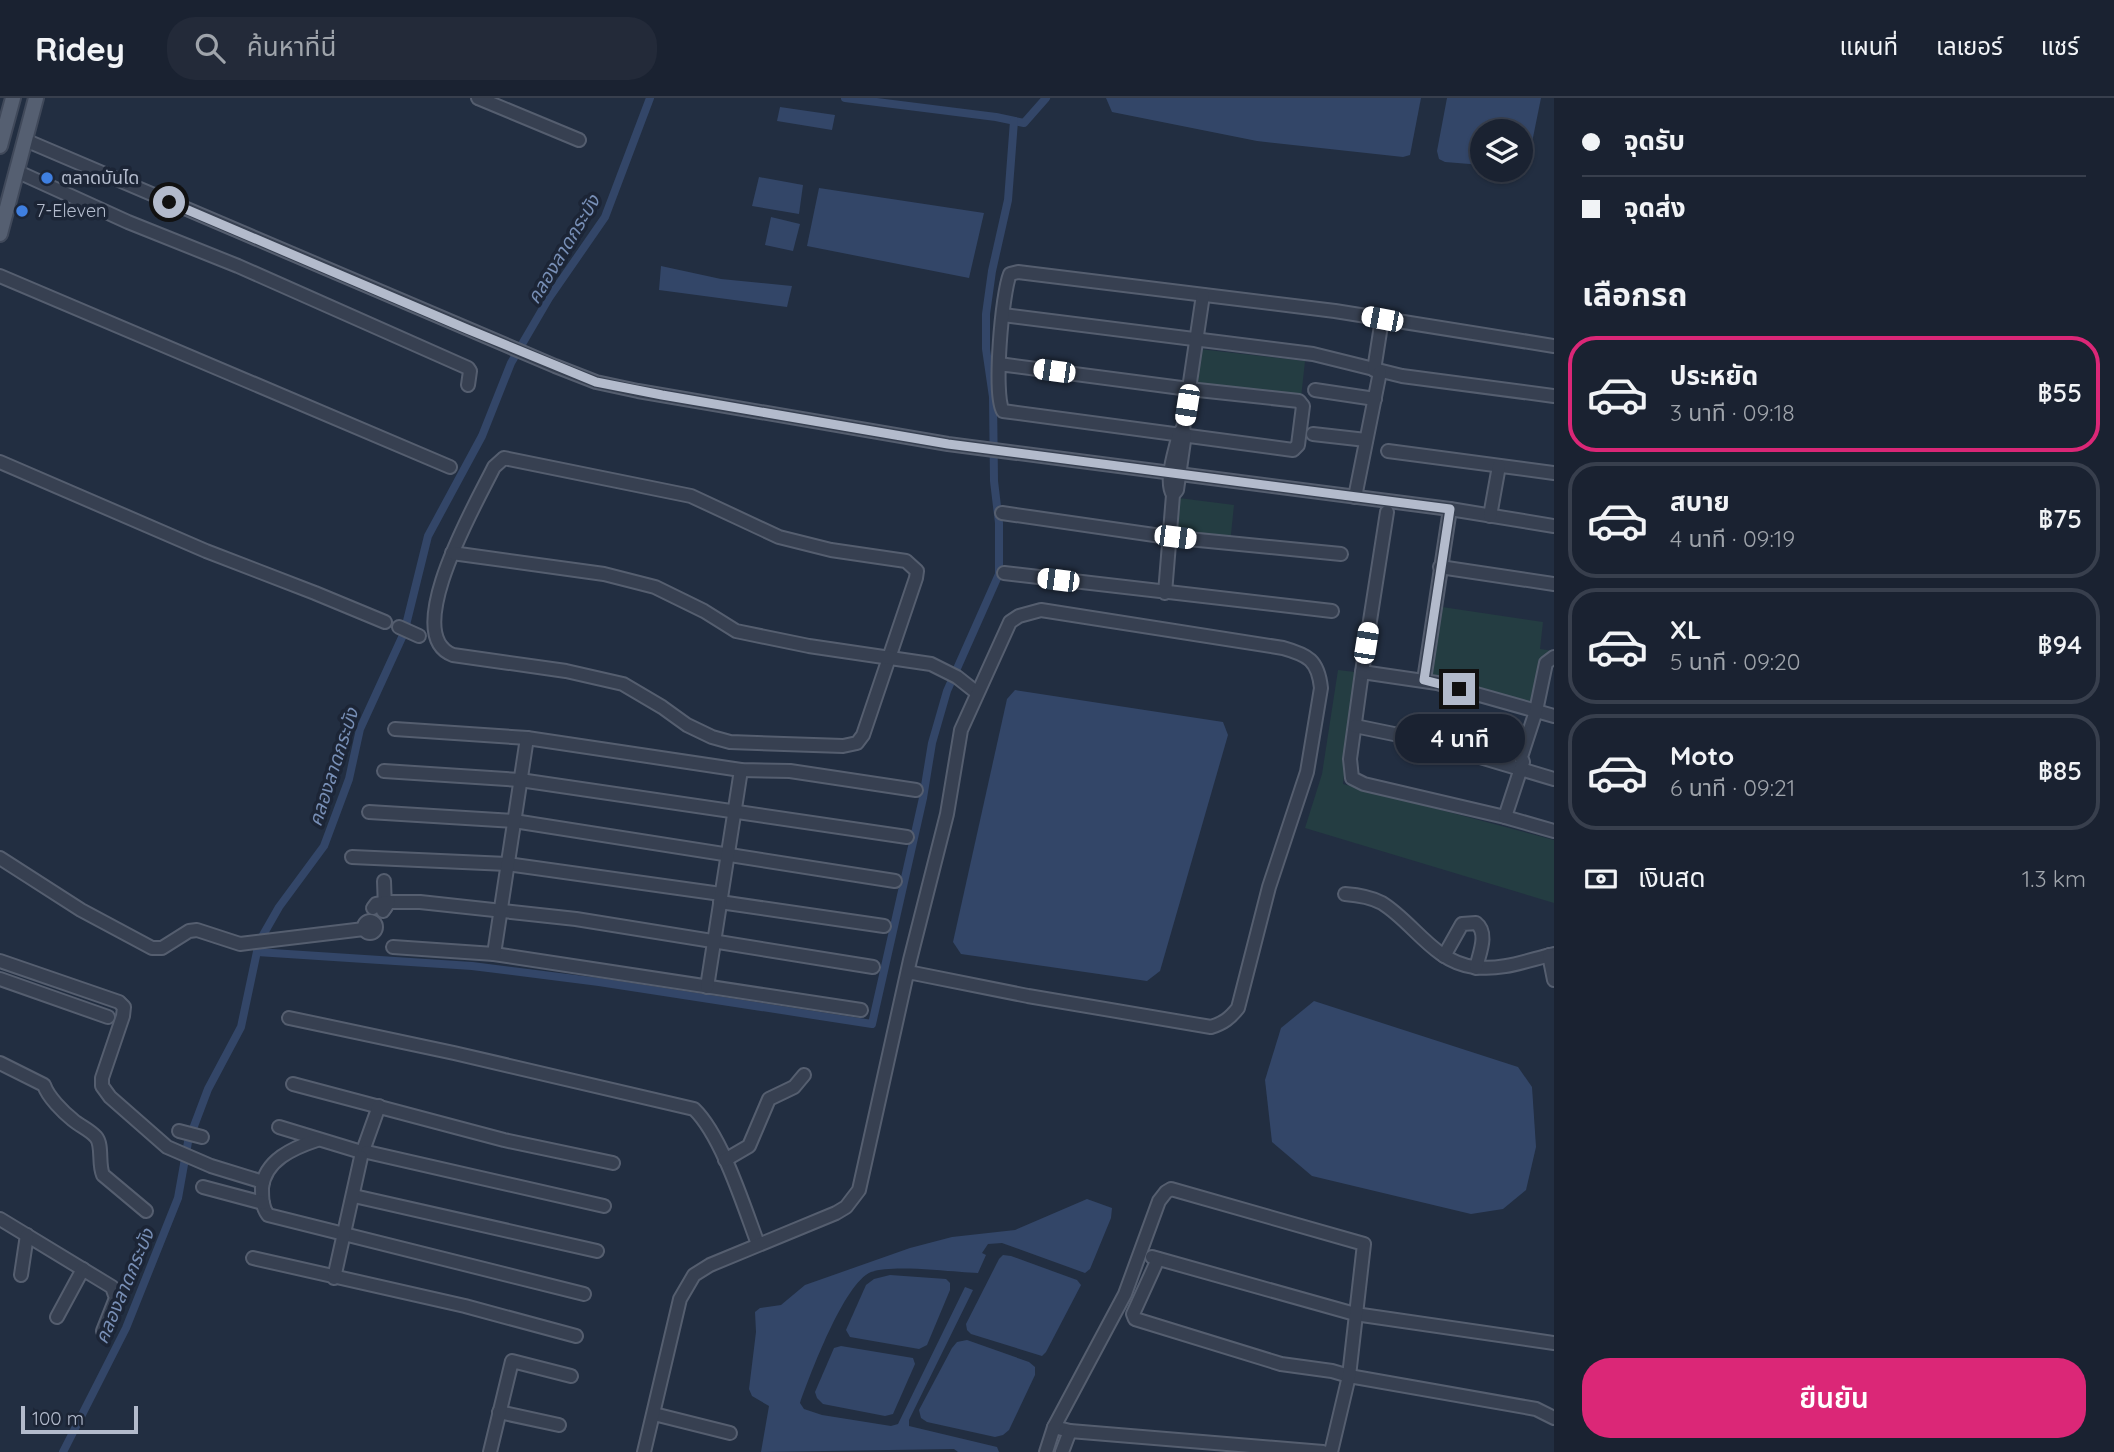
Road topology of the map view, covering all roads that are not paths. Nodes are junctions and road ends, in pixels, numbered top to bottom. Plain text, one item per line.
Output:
1 (13, 98) edge
2 (36, 98) edge
3 (478, 98) edge
4 (24, 140) junction
5 (579, 141) dead end
6 (0, 146) edge
7 (16, 172) junction
8 (0, 234) edge
9 (0, 276) edge
10 (1203, 295) junction
11 (1003, 315) junction
12 (1382, 319) junction
13 (1198, 341) junction
14 (1554, 346) edge
15 (999, 364) junction
16 (1377, 371) junction
17 (468, 385) dead end
18 (1189, 389) junction
19 (1315, 390) dead end
20 (1554, 396) edge
21 (1375, 399) junction
22 (1182, 432) junction
23 (1313, 434) dead end
24 (1366, 440) junction
25 (1388, 451) dead end
26 (0, 462) edge
27 (1499, 466) junction
28 (450, 467) dead end
29 (1554, 473) edge
30 (1175, 474) junction
31 (1355, 497) junction
32 (1450, 509) junction
33 (1387, 512) dead end
34 (1002, 513) dead end
35 (1490, 516) junction
36 (1554, 526) edge
37 (1168, 537) junction
38 (452, 553) junction
39 (1341, 554) dead end
40 (1440, 567) junction
41 (1004, 573) dead end
42 (1554, 584) edge
43 (1165, 593) junction
44 (1332, 611) dead end
45 (385, 622) dead end
46 (399, 627) dead end
47 (419, 636) dead end
48 (1554, 657) edge
49 (889, 659) junction
50 (1362, 672) junction
51 (1424, 680) junction
52 (976, 692) junction
53 (1545, 713) edge
54 (1355, 726) junction
55 (395, 729) dead end
56 (527, 738) junction
57 (1522, 766) junction
58 (741, 770) junction
59 (384, 771) dead end
60 (1554, 779) edge
61 (520, 780) junction
62 (916, 790) dead end
63 (369, 812) dead end
64 (734, 812) junction
65 (1505, 817) junction
66 (514, 821) junction
67 (1554, 831) edge
68 (907, 837) dead end
69 (352, 856) dead end
70 (727, 856) junction
71 (0, 859) edge
72 (507, 864) junction
73 (384, 881) dead end
74 (895, 881) dead end
75 (1345, 894) dead end
76 (720, 898) junction
77 (500, 911) junction
78 (377, 914) junction
79 (884, 926) dead end
80 (713, 942) junction
81 (393, 947) dead end
82 (494, 954) junction
83 (1551, 955) edge
84 (1444, 956) junction
85 (0, 961) edge
86 (873, 967) dead end
87 (1476, 968) junction
88 (908, 972) junction
89 (0, 979) edge
90 (1554, 980) edge
91 (707, 987) junction
92 (861, 1010) dead end
93 (108, 1017) dead end
94 (289, 1018) dead end
95 (0, 1063) edge
96 (804, 1074) dead end
97 (293, 1084) dead end
98 (379, 1106) junction
99 (279, 1128) dead end
100 (181, 1132) dead end
101 (201, 1137) dead end
102 (317, 1140) junction
103 (362, 1152) junction
104 (726, 1160) junction
105 (614, 1163) dead end
106 (263, 1182) junction
107 (203, 1187) dead end
108 (354, 1196) junction
109 (262, 1203) junction
110 (604, 1206) dead end
111 (146, 1211) dead end
112 (0, 1219) edge
113 (345, 1234) junction
114 (27, 1235) junction
115 (758, 1244) junction
116 (597, 1251) dead end
117 (1142, 1253) junction
118 (253, 1258) dead end
119 (1158, 1259) junction
120 (83, 1269) junction
121 (20, 1275) dead end
122 (334, 1278) junction
123 (584, 1294) dead end
124 (1355, 1314) junction
125 (57, 1317) dead end
126 (103, 1331) dead end
127 (576, 1336) dead end
128 (1554, 1343) edge
129 (571, 1376) dead end
130 (1349, 1376) junction
131 (499, 1412) junction
132 (654, 1414) junction
133 (1554, 1418) edge
134 (559, 1425) dead end
135 (1054, 1427) junction
136 (1070, 1431) junction
137 (730, 1433) dead end
138 (1318, 1451) edge
139 (490, 1452) edge
140 (644, 1452) edge
141 (1046, 1452) edge
142 (1062, 1452) edge
143 (1331, 1452) edge

1 - 6 main road
2 - 4 main road
3 - 5 street
4 - 7 main road
4 - 30 street
7 - 8 main road
7 - 17 street
9 - 28 street
10 - 11 street
10 - 12 street
10 - 13 street
11 - 13 street
11 - 15 street
12 - 14 street
12 - 16 street
13 - 16 street
13 - 18 street
15 - 18 street
15 - 22 street
16 - 20 street
16 - 21 street
18 - 22 street
18 - 22 street
19 - 21 street
21 - 24 street
22 - 30 street
23 - 24 street
24 - 31 street
25 - 27 street
26 - 45 street
27 - 29 street
27 - 35 street
30 - 31 street
30 - 37 street
31 - 32 street
32 - 35 street
32 - 40 street
33 - 50 street
34 - 37 street
35 - 36 street
37 - 39 street
37 - 43 street
38 - 49 street
38 - 49 street
38 - 49 street
40 - 42 street
40 - 51 street
41 - 43 street
43 - 44 street
46 - 47 street
48 - 53 street
49 - 52 street
50 - 51 street
50 - 54 street
51 - 53 street
52 - 88 street
52 - 88 street
53 - 57 street
54 - 57 street
54 - 65 street
55 - 56 street
56 - 58 street
56 - 61 street
57 - 60 street
57 - 65 street
58 - 62 street
58 - 64 street
59 - 61 street
61 - 64 street
61 - 66 street
63 - 66 street
64 - 68 street
64 - 70 street
65 - 67 street
66 - 70 street
66 - 72 street
69 - 72 street
70 - 74 street
70 - 76 street
71 - 78 street
72 - 76 street
72 - 77 street
73 - 78 street
75 - 84 street
76 - 79 street
76 - 80 street
77 - 78 street
77 - 80 street
77 - 82 street
80 - 86 street
80 - 91 street
81 - 82 street
82 - 91 street
83 - 87 street
83 - 90 street
84 - 87 street
84 - 87 street
85 - 106 street
88 - 115 street
89 - 93 street
91 - 92 street
94 - 104 street
95 - 111 street
96 - 104 street
97 - 98 street
98 - 103 street
98 - 105 street
99 - 102 street
100 - 101 street
102 - 103 street
102 - 106 street
103 - 108 street
103 - 110 street
104 - 115 street
106 - 109 street
107 - 109 street
108 - 113 street
108 - 116 street
109 - 113 street
112 - 114 street
113 - 122 street
113 - 123 street
114 - 120 street
114 - 121 street
115 - 132 street
117 - 119 street
117 - 124 street
117 - 135 street
118 - 122 street
119 - 124 street
119 - 130 street
120 - 125 street
120 - 126 street
122 - 127 street
124 - 128 street
124 - 130 street
129 - 131 street
130 - 133 street
130 - 143 street
131 - 134 street
131 - 139 street
132 - 137 street
132 - 140 street
135 - 136 street
135 - 141 street
136 - 138 street
136 - 142 street

